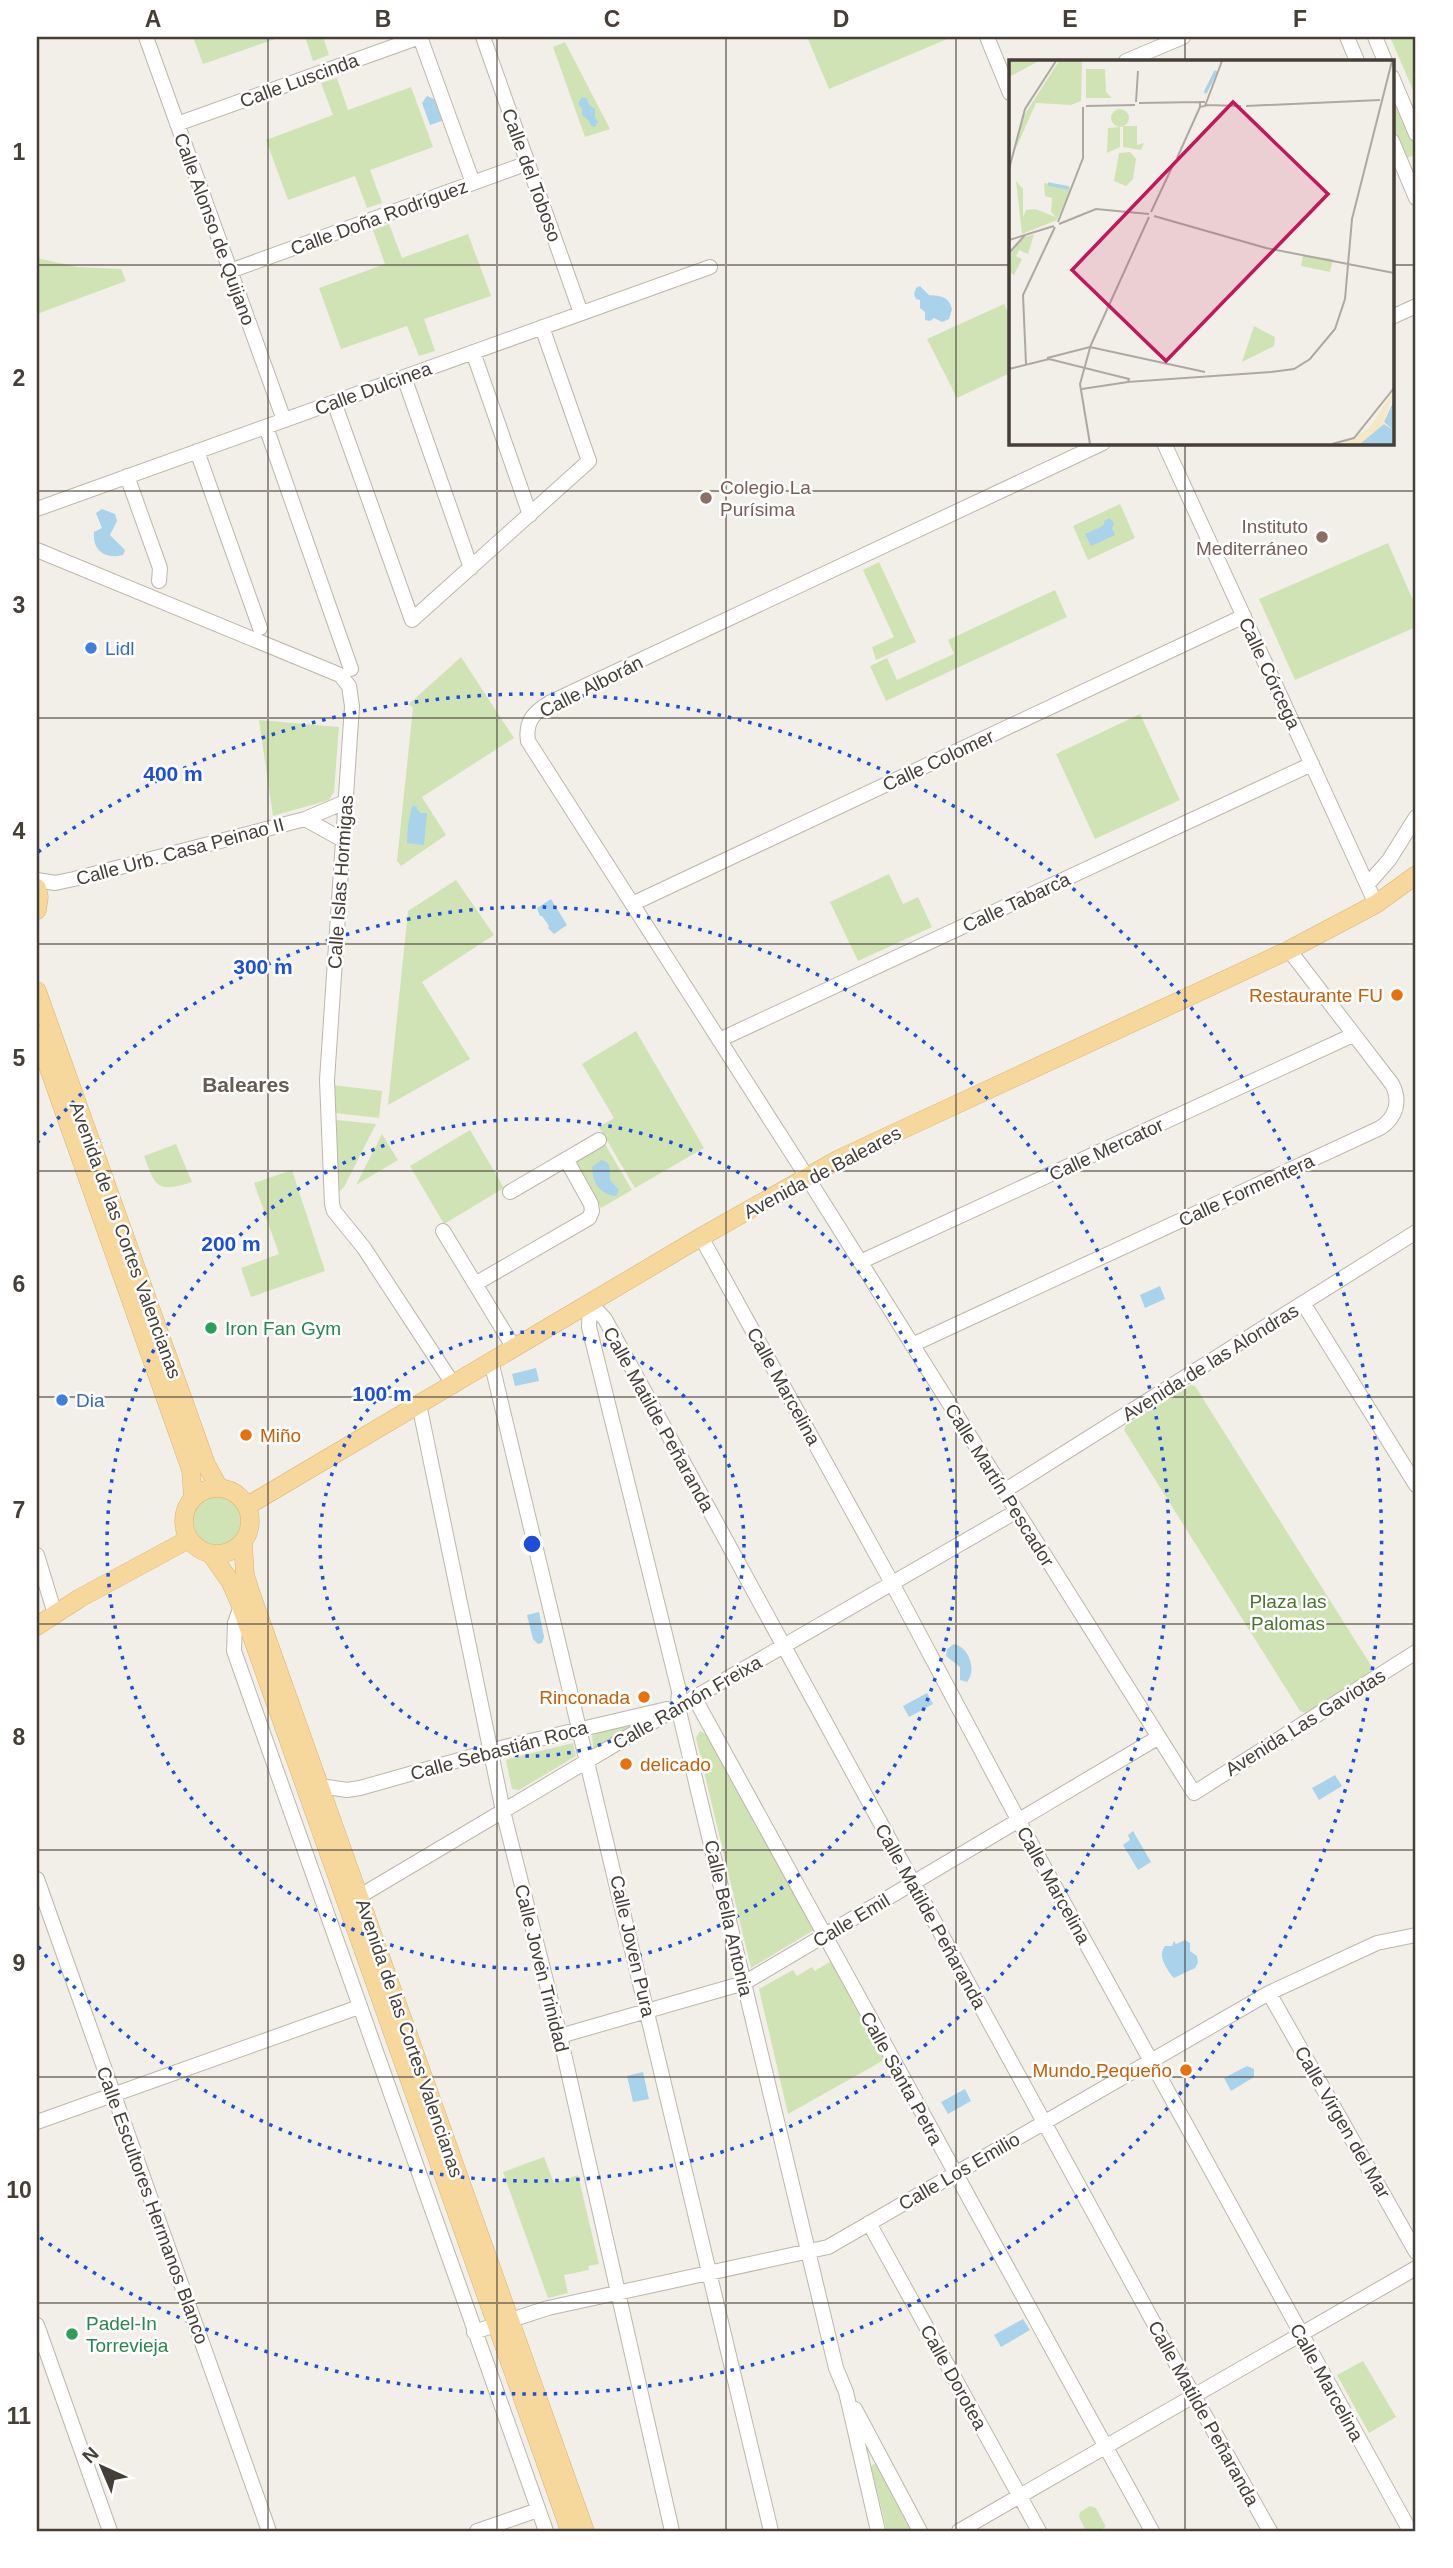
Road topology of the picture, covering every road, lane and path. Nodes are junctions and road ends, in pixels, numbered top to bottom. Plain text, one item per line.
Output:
1 (146, 37) edge
2 (420, 37) edge
3 (483, 37) edge
4 (987, 37) edge
5 (1183, 37) edge
6 (1347, 37) edge
7 (1375, 37) edge
8 (1128, 60) edge
9 (1357, 60) edge
10 (1385, 60) edge
11 (1394, 82) edge
12 (1009, 91) edge
13 (177, 124) junction
14 (1416, 134) edge
15 (1394, 146) edge
16 (528, 163) junction
17 (473, 183) junction
18 (1416, 198) edge
19 (710, 267) dead end
20 (230, 271) junction
21 (1416, 306) edge
22 (581, 313) junction
23 (1394, 316) edge
24 (542, 327) junction
25 (473, 352) junction
26 (404, 377) junction
27 (334, 402) junction
28 (284, 420) junction
29 (266, 427) junction
30 (1101, 444) edge
31 (1164, 444) edge
32 (197, 452) junction
33 (127, 476) junction
34 (37, 509) edge
35 (530, 515) junction
36 (37, 550) edge
37 (471, 568) junction
38 (159, 581) dead end
39 (1244, 616) junction
40 (260, 628) dead end
41 (351, 668) dead end
42 (1312, 764) junction
43 (345, 802) junction
44 (1416, 817) edge
45 (305, 819) junction
46 (343, 840) junction
47 (1416, 875) edge
48 (37, 880) edge
49 (55, 883) junction
50 (1368, 884) junction
51 (37, 900) edge
52 (632, 904) junction
53 (1376, 904) junction
54 (1289, 950) junction
55 (37, 991) edge
56 (37, 1035) edge
57 (1353, 1035) junction
58 (719, 1040) junction
59 (598, 1140) dead end
60 (566, 1159) junction
61 (807, 1177) junction
62 (510, 1192) dead end
63 (443, 1231) dead end
64 (1416, 1233) edge
65 (701, 1237) junction
66 (860, 1262) junction
67 (475, 1284) junction
68 (590, 1303) junction
69 (1303, 1303) junction
70 (912, 1345) junction
71 (514, 1348) junction
72 (491, 1361) junction
73 (453, 1384) junction
74 (419, 1404) junction
75 (1416, 1485) edge
76 (219, 1488) junction
77 (1004, 1491) junction
78 (193, 1498) junction
79 (247, 1506) junction
80 (1017, 1511) junction
81 (189, 1539) junction
82 (243, 1543) junction
83 (211, 1554) junction
84 (37, 1555) edge
85 (892, 1583) junction
86 (241, 1606) junction
87 (55, 1614) junction
88 (37, 1626) edge
89 (782, 1646) junction
90 (1416, 1652) edge
91 (694, 1698) junction
92 (678, 1707) junction
93 (581, 1728) junction
94 (1159, 1737) junction
95 (490, 1751) junction
96 (589, 1760) junction
97 (320, 1786) junction
98 (1194, 1793) joint
99 (503, 1811) junction
100 (1019, 1821) junction
101 (37, 1880) edge
102 (913, 1883) junction
103 (360, 1896) junction
104 (1416, 1935) edge
105 (824, 1936) junction
106 (744, 1983) junction
107 (1269, 1993) junction
108 (359, 2007) junction
109 (648, 2011) junction
110 (559, 2036) junction
111 (1152, 2061) junction
112 (114, 2095) junction
113 (37, 2122) edge
114 (1045, 2123) junction
115 (955, 2173) junction
116 (869, 2223) junction
117 (1416, 2252) edge
118 (808, 2253) junction
119 (1416, 2269) edge
120 (710, 2273) junction
121 (619, 2292) junction
122 (503, 2322) junction
123 (37, 2325) edge
124 (474, 2332) junction
125 (1301, 2334) junction
126 (846, 2392) junction
127 (1195, 2396) junction
128 (1105, 2447) junction
129 (1019, 2496) junction
130 (538, 2510) junction
131 (110, 2531) edge
132 (269, 2531) edge
133 (477, 2531) edge
134 (546, 2531) edge
135 (570, 2531) edge
136 (585, 2531) edge
137 (672, 2531) edge
138 (771, 2531) edge
139 (878, 2531) edge
140 (920, 2531) edge
141 (959, 2531) edge
142 (1038, 2531) edge
143 (1152, 2531) edge
144 (1270, 2531) edge
145 (1410, 2531) edge

1 - 13 street, Calle Alonso de Quijano
2 - 13 street, Calle Luscinda
2 - 17 street
3 - 16 street, Calle del Toboso
4 - 12 street
5 - 8 street
6 - 9 street
7 - 10 street
11 - 14 street
13 - 20 street, Calle Alonso de Quijano
15 - 18 street
16 - 17 street, Calle Doña Rodríguez
16 - 22 street, Calle del Toboso
17 - 20 street, Calle Doña Rodríguez
19 - 22 street, Calle Dulcinea
20 - 28 street, Calle Alonso de Quijano
21 - 23 street
22 - 24 street, Calle Dulcinea
24 - 25 street, Calle Dulcinea
24 - 35 street
25 - 26 street, Calle Dulcinea
25 - 35 street
26 - 27 street, Calle Dulcinea
26 - 37 street
27 - 28 street, Calle Dulcinea
27 - 37 street
28 - 29 street, Calle Dulcinea
29 - 32 street, Calle Dulcinea
29 - 41 street
30 - 52 street, Calle Alborán
31 - 39 street, Calle Córcega
32 - 33 street, Calle Dulcinea
32 - 40 street
33 - 34 street, Calle Dulcinea
33 - 38 street
35 - 37 street
36 - 43 street, Calle Islas Hormigas
39 - 42 street, Calle Córcega
39 - 52 street, Calle Colomer
42 - 50 street, Calle Córcega
42 - 58 street, Calle Tabarca
43 - 45 street, Calle Urb. Casa Peinao II
43 - 46 street, Calle Islas Hormigas
44 - 50 street
45 - 46 street
45 - 49 street, Calle Urb. Casa Peinao II
46 - 73 street, Calle Islas Hormigas
47 - 53 main road, Avenida de Baleares
48 - 49 street, Calle Urb. Casa Peinao II
49 - 51 street, Calle Urb. Casa Peinao II
50 - 53 street, Calle Córcega
52 - 58 street, Calle Alborán
53 - 54 main road, Avenida de Baleares
54 - 57 street, Calle Formentera
54 - 61 main road, Avenida de Baleares
55 - 76 main road, Avenida de las Cortes Valencianas
56 - 78 main road, Avenida de las Cortes Valencianas
57 - 66 street, Calle Mercator
57 - 70 street, Calle Formentera
58 - 61 street, Calle Alborán
59 - 60 street
60 - 62 street
60 - 67 street
61 - 65 main road, Avenida de Baleares
61 - 66 street, Calle Martín Pescador
63 - 67 street
64 - 69 street, Avenida de las Alondras
65 - 68 main road, Avenida de Baleares
65 - 85 street, Calle Marcelina
66 - 70 street, Calle Martín Pescador
67 - 71 street
68 - 71 main road, Avenida de Baleares
68 - 89 street, Calle Matilde Peñaranda
68 - 92 street, Calle Bella Antonia
69 - 75 street
69 - 77 street, Avenida de las Alondras
70 - 77 street, Calle Martín Pescador
71 - 72 main road, Avenida de Baleares
72 - 73 main road, Avenida de Baleares
72 - 93 street, Calle Joven Pura
73 - 74 main road, Avenida de Baleares
74 - 79 main road, Avenida de Baleares
74 - 95 street, Calle Joven Trinidad
76 - 78 main road
76 - 79 main road
77 - 80 street, Calle Martín Pescador
78 - 81 main road
79 - 82 main road
80 - 85 street, Calle Ramón Freixa
80 - 94 street, Calle Martín Pescador
81 - 83 main road
81 - 87 main road
82 - 83 main road
82 - 97 main road, Avenida de las Cortes Valencianas
83 - 86 main road, Avenida de las Cortes Valencianas
84 - 87 street
85 - 89 street, Calle Ramón Freixa
85 - 100 street, Calle Marcelina
86 - 108 street, Avenida de las Cortes Valencianas
86 - 122 main road, Avenida de las Cortes Valencianas
87 - 88 main road
89 - 91 street, Calle Ramón Freixa
89 - 102 street, Calle Matilde Peñaranda
90 - 98 street, Avenida Las Gaviotas
91 - 92 street, Calle Ramón Freixa
91 - 105 street, Calle Santa Petra
92 - 93 street, Calle Sebastián Roca
92 - 96 street, Calle Ramón Freixa
92 - 106 street, Calle Bella Antonia
93 - 95 street, Calle Sebastián Roca
93 - 96 street, Calle Joven Pura
94 - 98 street, Calle Martín Pescador
94 - 100 street, Calle Emil
95 - 97 street, Calle Sebastián Roca
95 - 99 street, Calle Joven Trinidad
96 - 99 street, Calle Ramón Freixa
96 - 109 street, Calle Joven Pura
97 - 103 main road, Avenida de las Cortes Valencianas
99 - 103 street, Calle Ramón Freixa
99 - 110 street, Calle Joven Trinidad
100 - 102 street, Calle Emil
100 - 111 street, Calle Marcelina
101 - 112 street, Calle Escultores Hermanos Blanco
102 - 105 street, Calle Emil
102 - 114 street, Calle Matilde Peñaranda
103 - 122 main road, Avenida de las Cortes Valencianas
104 - 107 street, Calle Los Emilio
105 - 106 street, Calle Emil
105 - 115 street, Calle Santa Petra
106 - 109 street, Calle Emil
106 - 118 street, Calle Bella Antonia
107 - 111 street, Calle Los Emilio
107 - 117 street, Calle Virgen del Mar
108 - 112 street
108 - 124 street, Avenida de las Cortes Valencianas
109 - 110 street, Calle Emil
109 - 120 street, Calle Joven Pura
110 - 121 street, Calle Joven Trinidad
111 - 114 street, Calle Los Emilio
111 - 125 street, Calle Marcelina
112 - 113 street
112 - 132 street, Calle Escultores Hermanos Blanco
114 - 115 street, Calle Los Emilio
114 - 127 street, Calle Matilde Peñaranda
115 - 116 street, Calle Los Emilio
115 - 128 street, Calle Santa Petra
116 - 118 street, Calle Los Emilio
116 - 129 street, Calle Dorotea
118 - 120 street, Calle Los Emilio
118 - 126 street, Calle Bella Antonia
119 - 125 street
120 - 121 street, Calle Los Emilio
120 - 138 street, Calle Joven Pura
121 - 122 street, Calle Los Emilio
121 - 137 street, Calle Joven Trinidad
122 - 124 street, Calle Los Emilio
122 - 135 main road, Avenida de las Cortes Valencianas
122 - 136 main road, Avenida de las Cortes Valencianas
123 - 131 street
124 - 130 street, Avenida de las Cortes Valencianas
125 - 127 street
125 - 145 street, Calle Marcelina
126 - 139 street, Calle Bella Antonia
126 - 140 street
127 - 128 street
127 - 144 street, Calle Matilde Peñaranda
128 - 129 street
128 - 143 street, Calle Santa Petra
129 - 141 street
129 - 142 street, Calle Dorotea
130 - 133 street
130 - 134 street, Avenida de las Cortes Valencianas

